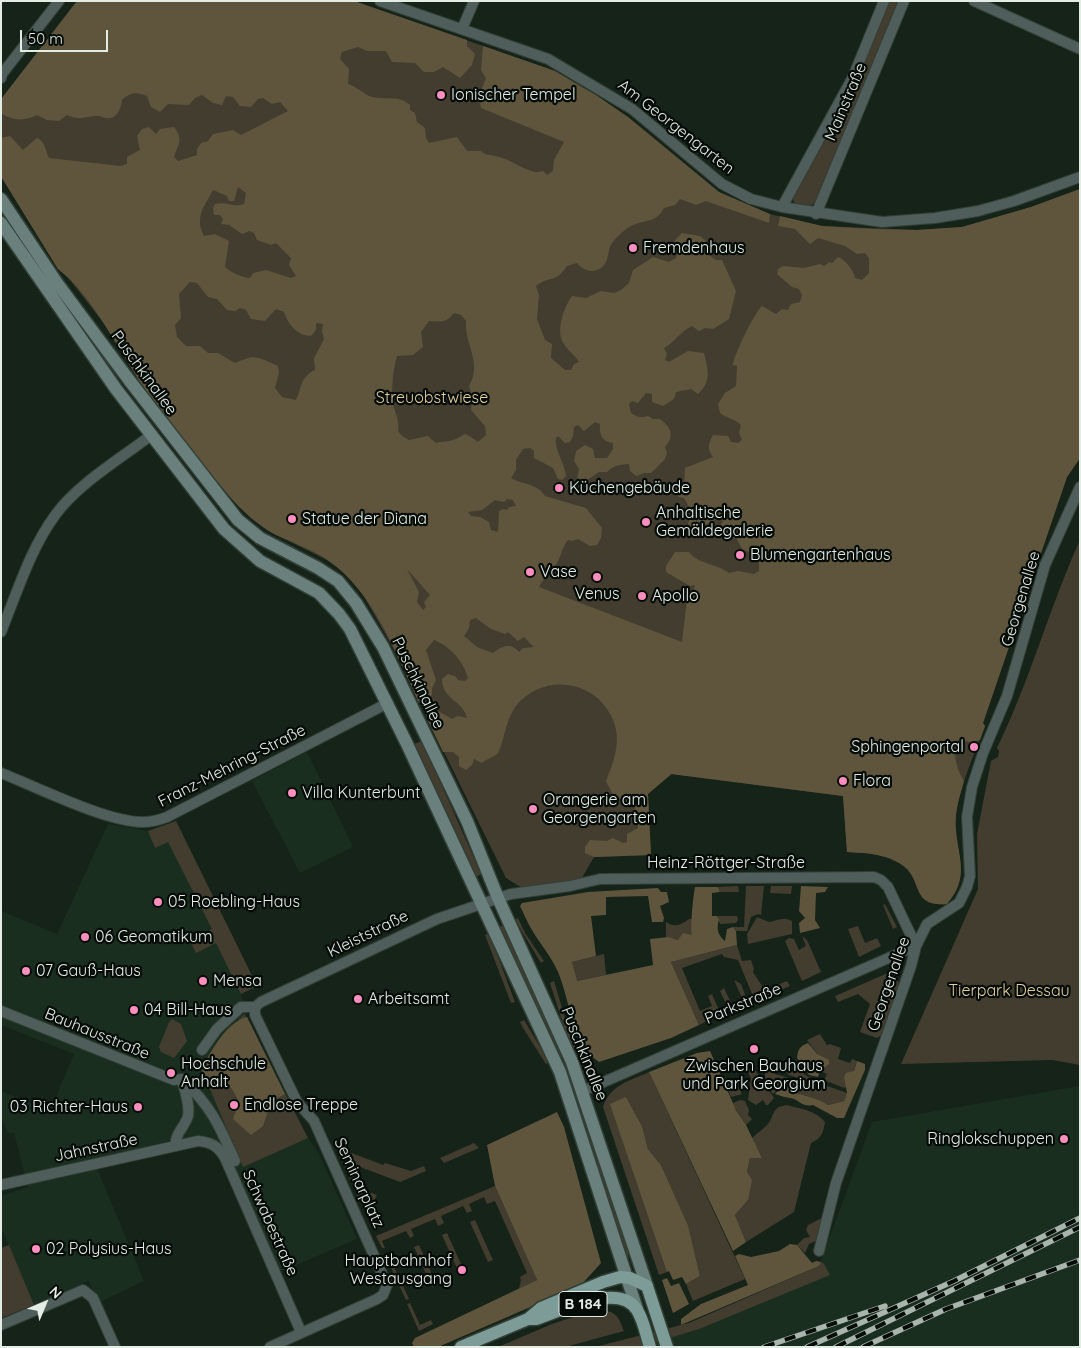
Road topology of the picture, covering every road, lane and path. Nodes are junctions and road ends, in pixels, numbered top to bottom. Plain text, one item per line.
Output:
1 (59, 1) edge
2 (380, 1) edge
3 (474, 1) edge
4 (884, 1) edge
5 (904, 1) edge
6 (974, 1) edge
7 (462, 29) junction
8 (1080, 49) edge
9 (2, 74) edge
10 (1, 78) edge
11 (1080, 178) edge
12 (1, 199) edge
13 (782, 207) junction
14 (816, 214) junction
15 (1, 223) edge
16 (150, 436) junction
17 (1080, 487) edge
18 (1, 632) edge
19 (388, 703) junction
20 (1, 773) edge
21 (498, 898) junction
22 (482, 904) junction
23 (916, 946) junction
24 (256, 1007) junction
25 (1, 1011) edge
26 (202, 1050) dead end
27 (182, 1079) junction
28 (583, 1091) junction
29 (198, 1141) joint
30 (176, 1146) junction
31 (235, 1161) dead end
32 (1, 1185) edge
33 (819, 1251) dead end
34 (625, 1277) junction
35 (647, 1286) junction
36 (639, 1315) junction
37 (528, 1319) junction
38 (1, 1325) edge
39 (301, 1332) junction
40 (115, 1347) edge
41 (270, 1347) edge
42 (461, 1347) edge
43 (650, 1347) edge
44 (667, 1347) edge

1 - 9 street
2 - 7 street, Am Georgengarten
3 - 7 street
4 - 13 street, Mainstraße
5 - 14 street, Mainstraße
6 - 8 street
7 - 13 street, Am Georgengarten
9 - 10 street
11 - 14 street, Am Georgengarten
12 - 21 main road, Puschkinallee
13 - 14 street, Am Georgengarten
15 - 16 main road, Puschkinallee
16 - 18 street
16 - 19 main road, Puschkinallee
17 - 23 street, Georgenallee
19 - 20 street, Franz-Mehring-Straße
19 - 22 main road, Puschkinallee
21 - 22 street, Kleiststraße
21 - 23 street, Heinz-Röttger-Straße
21 - 28 main road, Puschkinallee
22 - 24 street, Kleiststraße
22 - 34 main road, Puschkinallee
23 - 28 street, Parkstraße
23 - 33 street, Georgenallee
24 - 26 street
24 - 39 street, Seminarplatz
25 - 27 street, Bauhausstraße
27 - 30 street
27 - 31 street
28 - 35 main road, Puschkinallee
29 - 30 street, Jahnstraße
29 - 39 street, Schwabestraße
30 - 32 street, Jahnstraße
34 - 35 main road
34 - 36 main road, Puschkinallee / B 184
34 - 37 main road, B 184
35 - 44 main road, Puschkinallee
36 - 37 main road, B 184
36 - 43 main road, Puschkinallee / B 184
37 - 42 main road, B 184
38 - 40 street
39 - 41 street

